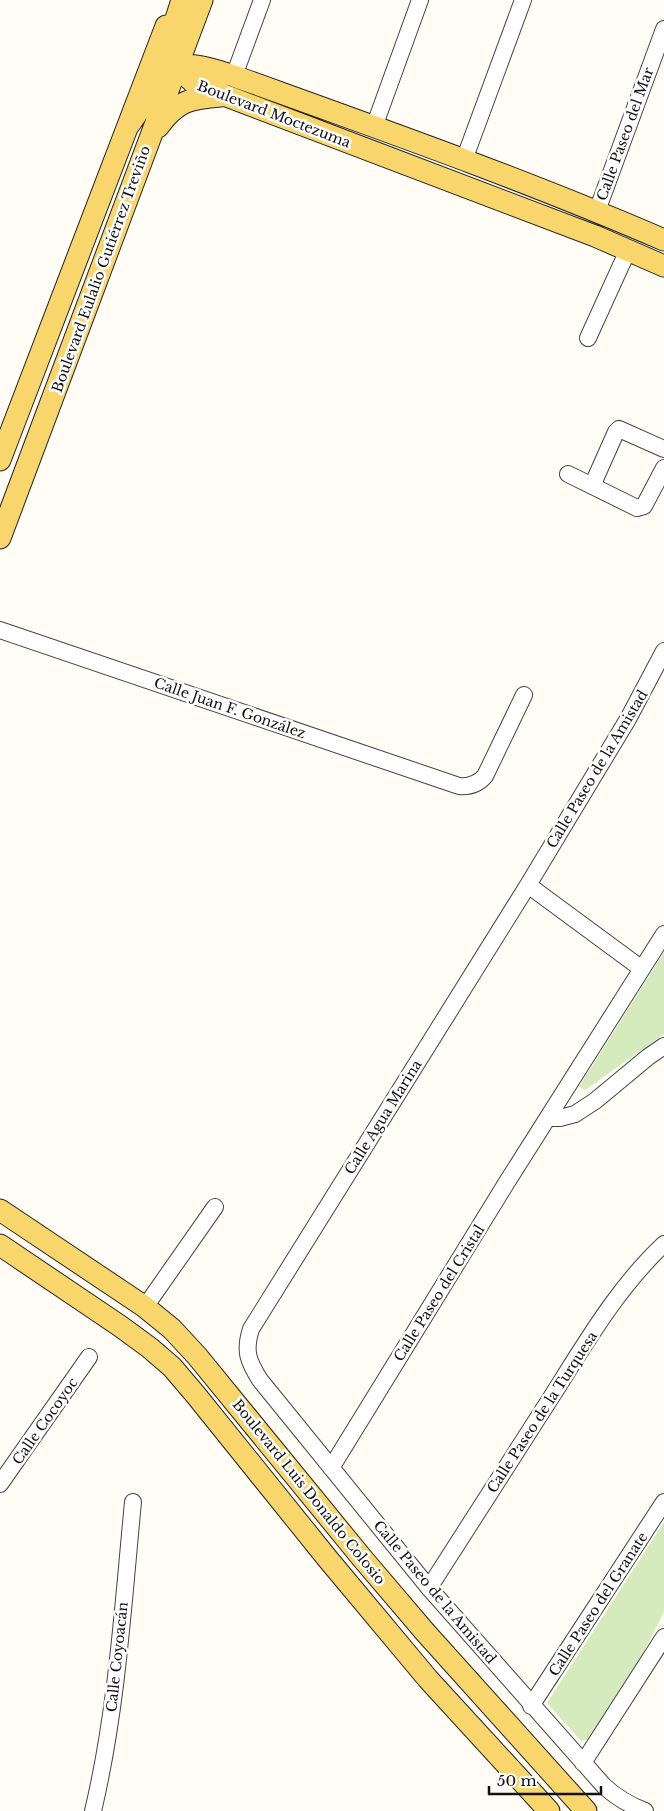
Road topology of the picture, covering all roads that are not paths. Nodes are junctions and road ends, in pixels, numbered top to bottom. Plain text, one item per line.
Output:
1 (176, 0) edge
2 (182, 0) edge
3 (202, 0) edge
4 (262, 0) edge
5 (523, 0) edge
6 (414, 2) edge
7 (664, 29) edge
8 (177, 66) junction
9 (234, 76) junction
10 (224, 96) junction
11 (129, 125) junction
12 (374, 127) junction
13 (149, 139) junction
14 (464, 160) junction
15 (596, 211) junction
16 (664, 240) edge
17 (628, 250) junction
18 (664, 266) edge
19 (588, 338) dead end
20 (664, 449) edge
21 (0, 460) edge
22 (568, 474) dead end
23 (662, 479) edge
24 (592, 486) junction
25 (0, 538) edge
26 (0, 630) edge
27 (664, 651) edge
28 (524, 696) dead end
29 (528, 885) junction
30 (664, 934) edge
31 (642, 969) junction
32 (664, 1046) edge
33 (548, 1118) junction
34 (215, 1207) dead end
35 (0, 1210) edge
36 (664, 1244) edge
37 (0, 1245) edge
38 (145, 1307) junction
39 (247, 1352) joint
40 (89, 1357) dead end
41 (331, 1468) junction
42 (0, 1484) edge
43 (133, 1502) dead end
44 (664, 1502) edge
45 (429, 1588) junction
46 (664, 1637) edge
47 (532, 1706) junction
48 (583, 1763) junction
49 (93, 1811) edge
50 (549, 1811) edge
51 (586, 1811) edge
52 (645, 1811) edge

1 - 11 main road, Boulevard Eulalio Gutiérrez Treviño
2 - 8 main road
3 - 8 main road, Boulevard Eulalio Gutiérrez Treviño
4 - 9 street
5 - 14 street
6 - 12 street
7 - 15 street, Calle Paseo del Mar
8 - 9 main road, Boulevard Moctezuma
8 - 10 main road, Boulevard Moctezuma
8 - 11 main road
8 - 13 main road, Boulevard Eulalio Gutiérrez Treviño
9 - 12 main road, Boulevard Moctezuma
10 - 13 main road
10 - 17 main road, Boulevard Moctezuma
11 - 21 main road, Boulevard Eulalio Gutiérrez Treviño
12 - 14 main road, Boulevard Moctezuma
13 - 25 main road, Boulevard Eulalio Gutiérrez Treviño
14 - 15 main road, Boulevard Moctezuma
15 - 16 main road, Boulevard Moctezuma
17 - 18 main road, Boulevard Moctezuma
17 - 19 street
20 - 24 street
22 - 24 street
23 - 24 street
26 - 28 street, Calle Juan F. González
27 - 29 street, Calle Paseo de la Amistad
29 - 31 street
29 - 39 street, Calle Agua Marina
30 - 31 street, Calle Paseo del Cristal
31 - 33 street, Calle Paseo del Cristal
32 - 33 street
33 - 41 street, Calle Paseo del Cristal
34 - 38 street
35 - 38 main road, Boulevard Luis Donaldo Colosio
36 - 45 street, Calle Paseo de la Turquesa
37 - 50 main road, Boulevard Luis Donaldo Colosio
38 - 51 main road, Boulevard Luis Donaldo Colosio
39 - 41 street, Calle Paseo de la Amistad
40 - 42 street, Calle Cocoyoc
41 - 45 street, Calle Paseo de la Amistad
43 - 49 street, Calle Coyoacán
44 - 47 street, Calle Paseo del Granate
45 - 47 street, Calle Paseo de la Amistad
46 - 48 street
47 - 48 street, Calle Paseo de la Amistad
48 - 52 street, Calle Paseo de la Amistad

